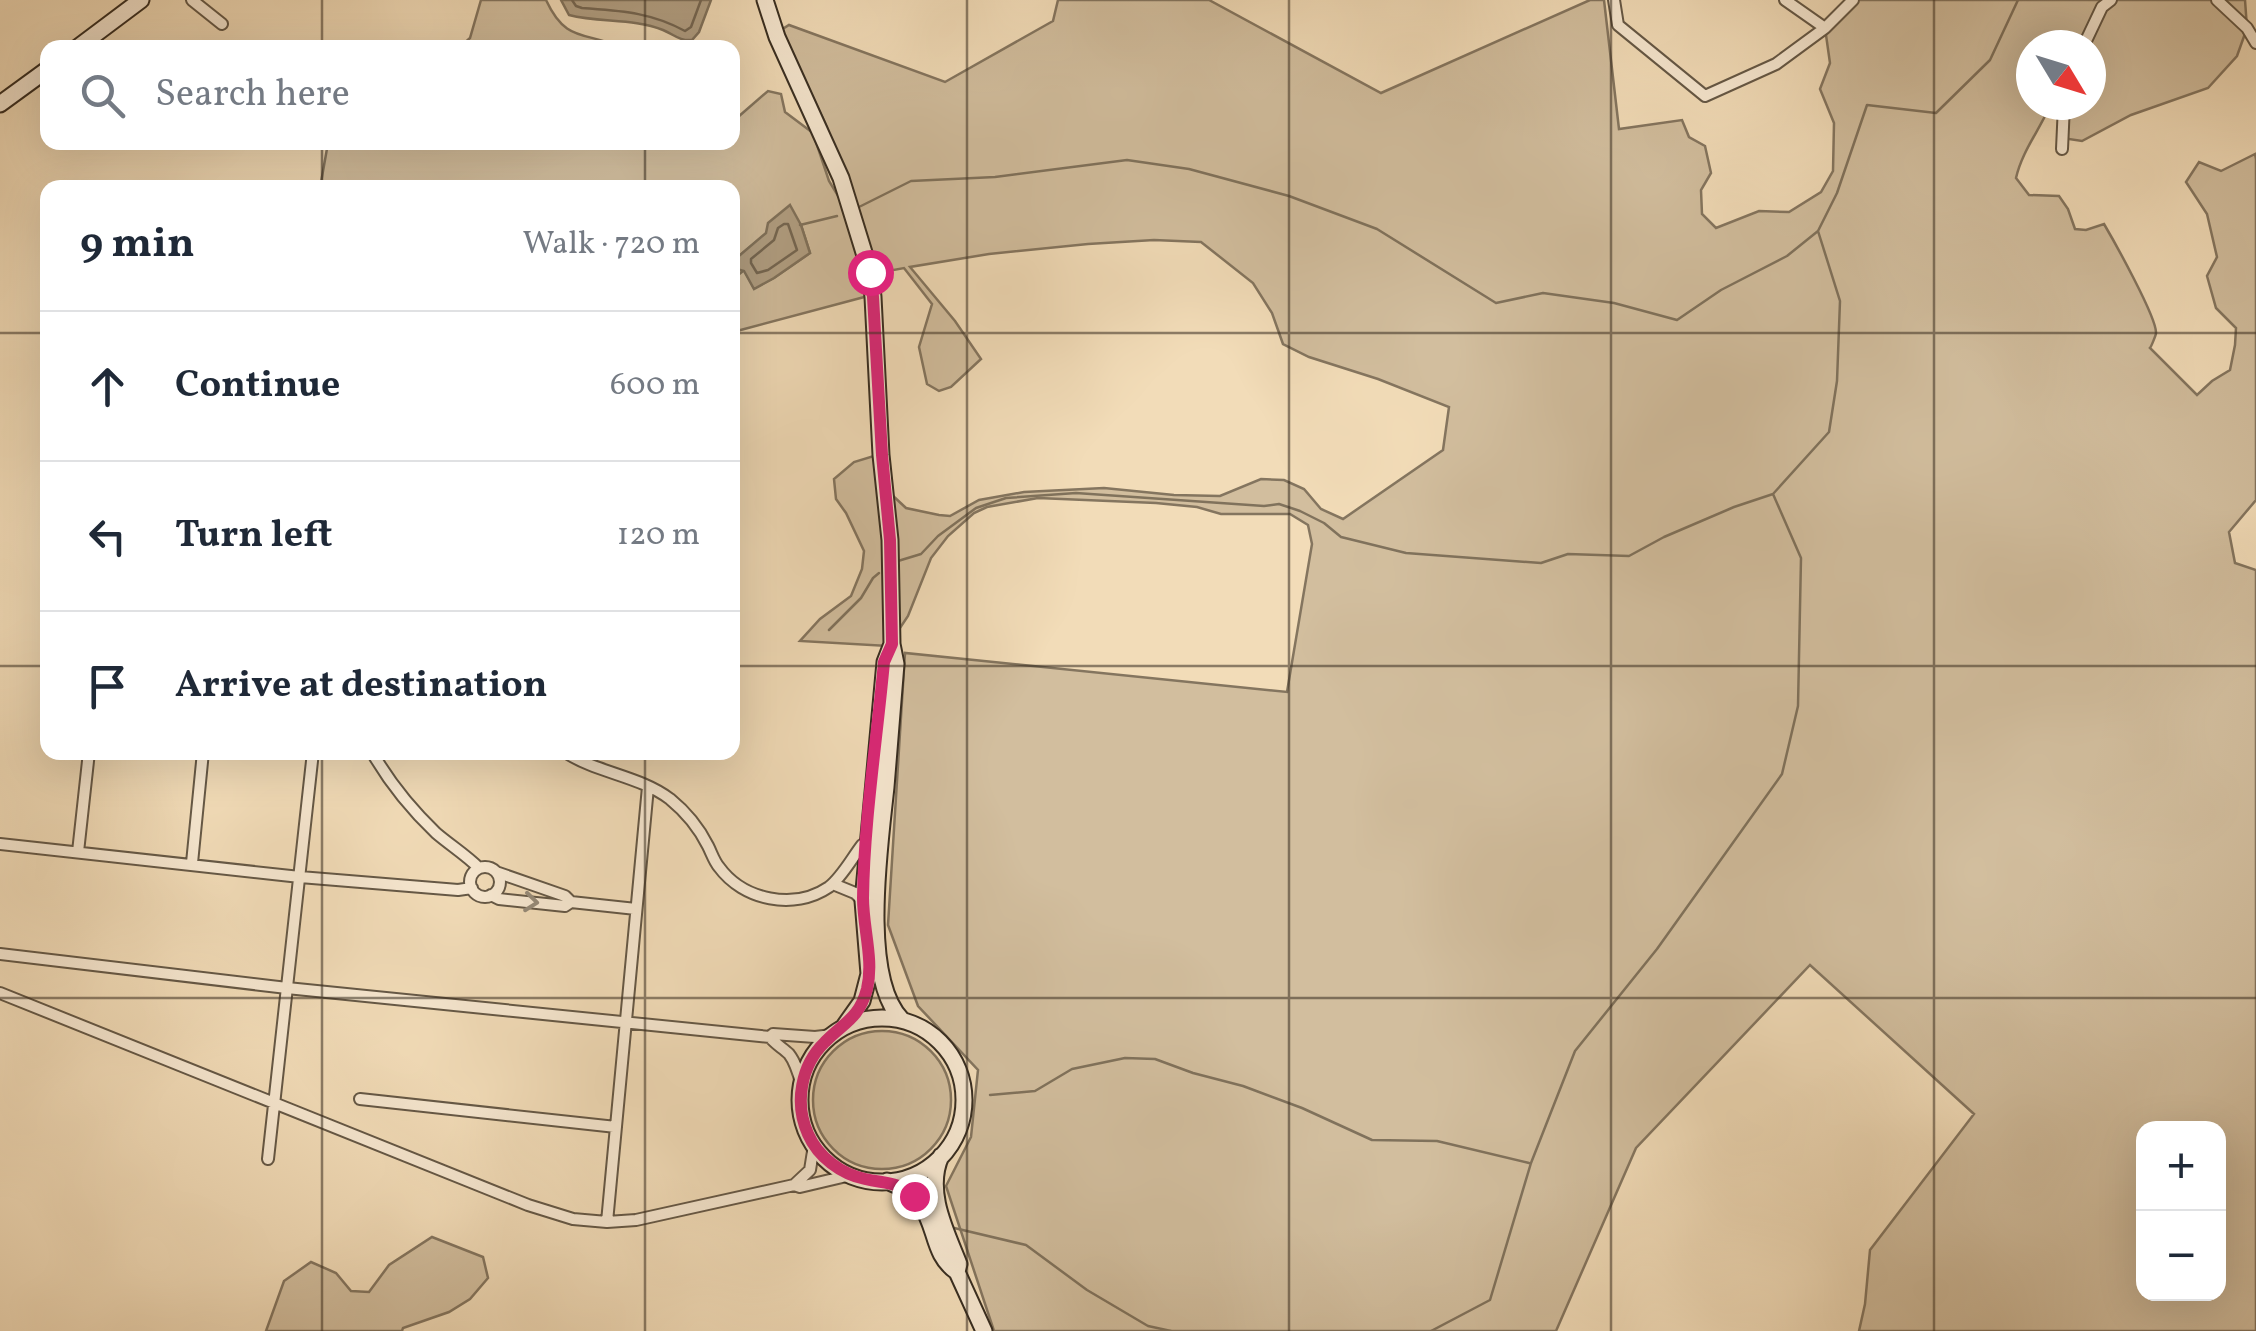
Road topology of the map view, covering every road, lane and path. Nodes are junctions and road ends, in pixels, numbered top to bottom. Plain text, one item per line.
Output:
1 (141, 0) edge
2 (192, 0) edge
3 (765, 0) edge
4 (1614, 0) edge
5 (1785, 0) edge
6 (1854, 0) edge
7 (2111, 0) edge
8 (2217, 0) edge
9 (222, 24) dead end
10 (1825, 28) junction
11 (2091, 30) edge
12 (88, 40) edge
13 (2256, 43) edge
14 (40, 75) edge
15 (0, 104) edge
16 (2063, 120) edge
17 (2062, 149) dead end
18 (892, 644) junction
19 (88, 760) edge
20 (203, 760) edge
21 (311, 760) edge
22 (377, 760) edge
23 (579, 760) edge
24 (648, 787) junction
25 (866, 843) junction
26 (0, 844) edge
27 (78, 852) junction
28 (192, 864) junction
29 (479, 868) junction
30 (496, 872) junction
31 (300, 877) junction
32 (833, 884) junction
33 (472, 888) junction
34 (491, 895) junction
35 (863, 901) junction
36 (571, 902) junction
37 (636, 909) junction
38 (0, 954) edge
39 (288, 988) junction
40 (0, 993) edge
41 (902, 1020) junction
42 (624, 1022) junction
43 (837, 1032) junction
44 (770, 1037) junction
45 (802, 1086) junction
46 (360, 1099) dead end
47 (275, 1104) junction
48 (616, 1127) junction
49 (814, 1145) junction
50 (941, 1156) junction
51 (268, 1159) dead end
52 (851, 1175) junction
53 (887, 1181) junction
54 (794, 1185) junction
55 (606, 1222) junction
56 (957, 1272) junction
57 (984, 1331) edge

1 - 12 street
2 - 9 street
3 - 18 street
4 - 10 street
5 - 10 street
6 - 10 street
7 - 11 street
8 - 13 street
14 - 15 street
16 - 17 street
18 - 25 street
18 - 41 street
19 - 27 street
20 - 28 street
21 - 31 street
22 - 29 street
23 - 24 street
24 - 32 street
24 - 37 street
25 - 32 street
25 - 35 street
26 - 27 street
27 - 28 street
28 - 31 street
29 - 30 street
29 - 33 street
30 - 34 street
30 - 36 street
31 - 33 street
31 - 39 street
32 - 35 street
33 - 34 street
34 -> 36 street
35 - 43 street
36 - 37 street
37 - 42 street
38 - 39 street
39 - 42 street
39 - 47 street
40 - 47 street
41 - 43 street
41 - 50 street
42 - 44 street
42 - 48 street
43 - 44 street
43 - 45 street
44 - 45 street
45 - 49 street
46 - 48 street
47 - 51 street
47 - 55 street
48 - 55 street
49 - 52 street
49 - 54 street
50 - 53 street
50 - 56 street
52 - 53 street
52 - 54 street
53 - 56 street
54 - 55 street
56 - 57 street

